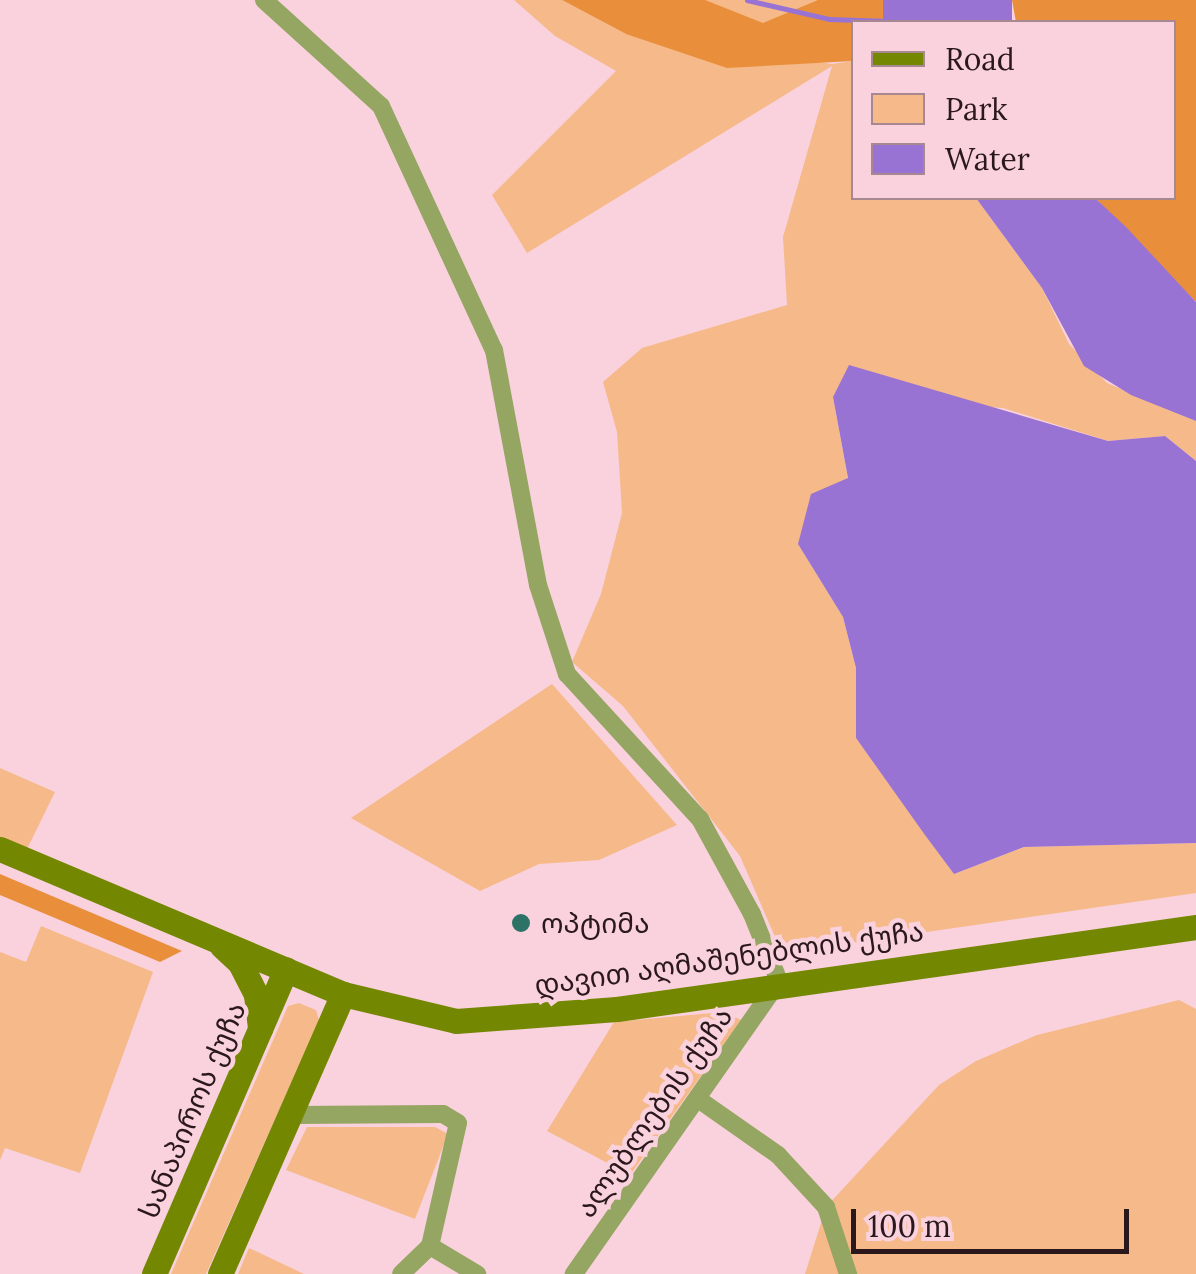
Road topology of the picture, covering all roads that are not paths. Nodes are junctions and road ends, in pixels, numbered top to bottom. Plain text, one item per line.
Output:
1 (264, 0) edge
2 (0, 849) edge
3 (1196, 927) edge
4 (214, 940) junction
5 (286, 970) junction
6 (779, 981) junction
7 (344, 994) junction
8 (260, 1029) junction
9 (698, 1098) junction
10 (290, 1115) junction
11 (430, 1246) junction
12 (154, 1274) edge
13 (220, 1274) edge
14 (400, 1274) edge
15 (477, 1274) edge
16 (574, 1274) edge
17 (848, 1274) edge

1 - 6 street
2 - 4 main road, დავით აღმაშენებლის ქუჩა
3 - 6 main road, დავით აღმაშენებლის ქუჩა
4 - 5 main road, დავით აღმაშენებლის ქუჩა
4 - 8 main road
5 - 7 main road, დავით აღმაშენებლის ქუჩა
5 - 8 main road, სანაპიროს ქუჩა
6 - 7 main road, დავით აღმაშენებლის ქუჩა
6 - 9 street, ალუბლების ქუჩა
7 - 10 main road
8 - 12 main road, სანაპიროს ქუჩა
9 - 16 street, ალუბლების ქუჩა
9 - 17 street
10 - 11 street
10 - 13 main road
11 - 14 street
11 - 15 street

